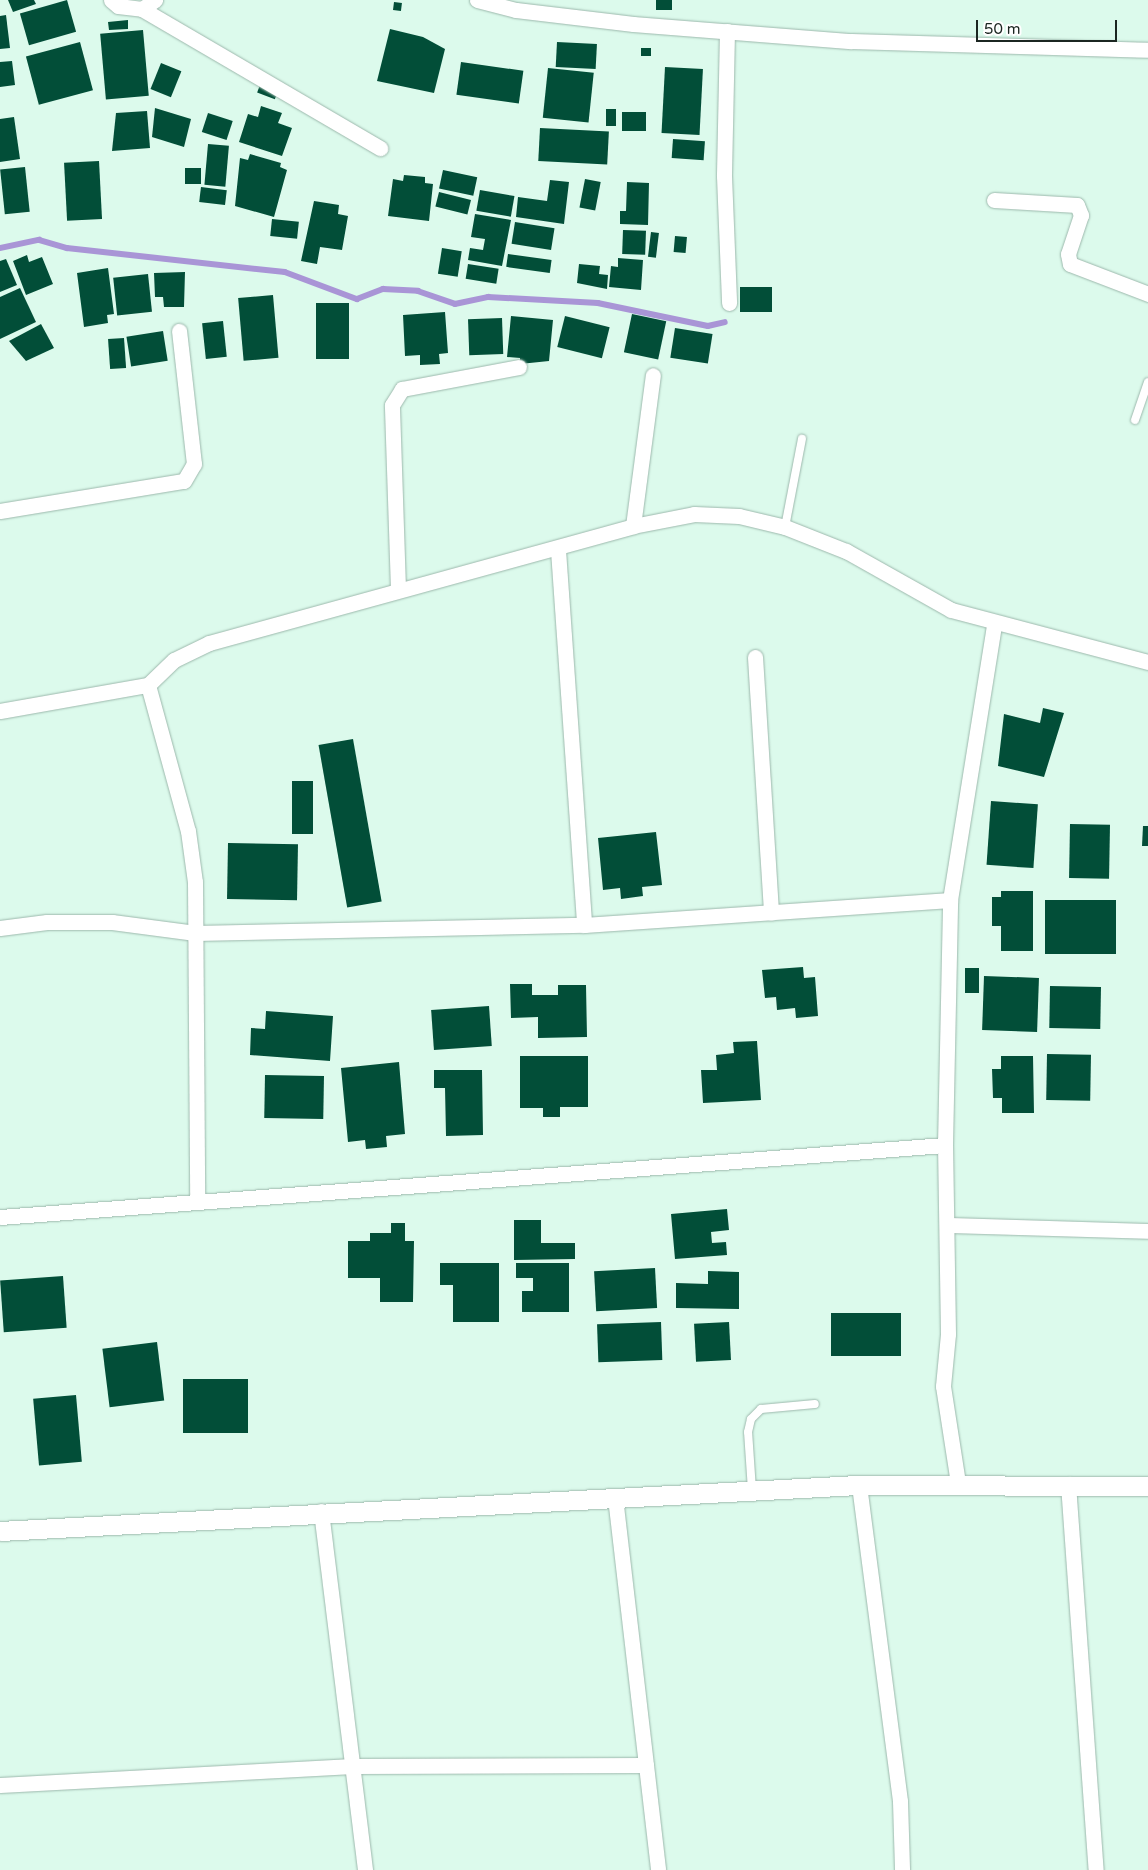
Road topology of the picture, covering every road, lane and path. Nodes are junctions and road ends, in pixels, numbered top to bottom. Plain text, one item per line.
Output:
1 (111, 0) edge
2 (155, 0) edge
3 (477, 0) edge
4 (519, 5) edge
5 (142, 9) junction
6 (727, 31) junction
7 (1148, 50) edge
8 (380, 148) dead end
9 (994, 200) dead end
10 (1148, 294) edge
11 (729, 303) dead end
12 (179, 331) dead end
13 (519, 367) dead end
14 (653, 375) dead end
15 (1148, 382) edge
16 (1135, 420) dead end
17 (802, 439) dead end
18 (0, 511) edge
19 (633, 526) junction
20 (785, 527) junction
21 (558, 550) junction
22 (398, 589) junction
23 (994, 624) junction
24 (755, 657) dead end
25 (1148, 662) edge
26 (148, 685) junction
27 (0, 711) edge
28 (950, 900) junction
29 (771, 912) junction
30 (584, 926) junction
31 (0, 928) edge
32 (195, 933) junction
33 (944, 1145) junction
34 (197, 1202) junction
35 (0, 1216) edge
36 (949, 1225) junction
37 (1148, 1231) edge
38 (816, 1404) dead end
39 (958, 1483) junction
40 (1068, 1484) junction
41 (858, 1485) junction
42 (1148, 1486) edge
43 (752, 1490) junction
44 (615, 1497) junction
45 (321, 1511) junction
46 (0, 1531) edge
47 (646, 1765) junction
48 (352, 1766) junction
49 (0, 1785) edge
50 (365, 1870) edge
51 (658, 1870) edge
52 (902, 1870) edge
53 (1096, 1870) edge

1 - 5 street
2 - 5 street
3 - 4 street
4 - 6 street
5 - 8 street
6 - 7 street
6 - 11 street
9 - 10 street
12 - 18 street
13 - 22 street
14 - 19 street
15 - 16 lane
17 - 20 lane
19 - 20 street
19 - 21 street
20 - 23 street
21 - 22 street
21 - 30 street
22 - 26 street
23 - 25 street
23 - 28 street
24 - 29 street
26 - 27 street
26 - 32 street
28 - 29 street
28 - 33 street
29 - 30 street
30 - 32 street
31 - 32 street
32 - 34 street
33 - 34 street
33 - 36 street
34 - 35 street
36 - 37 street
36 - 39 street
38 - 43 lane
39 - 40 street
39 - 41 street
40 - 42 street
40 - 53 street
41 - 43 street
41 - 52 street
43 - 44 street
44 - 45 street
44 - 47 street
45 - 46 street
45 - 48 street
47 - 48 street
47 - 51 street
48 - 49 street
48 - 50 street

